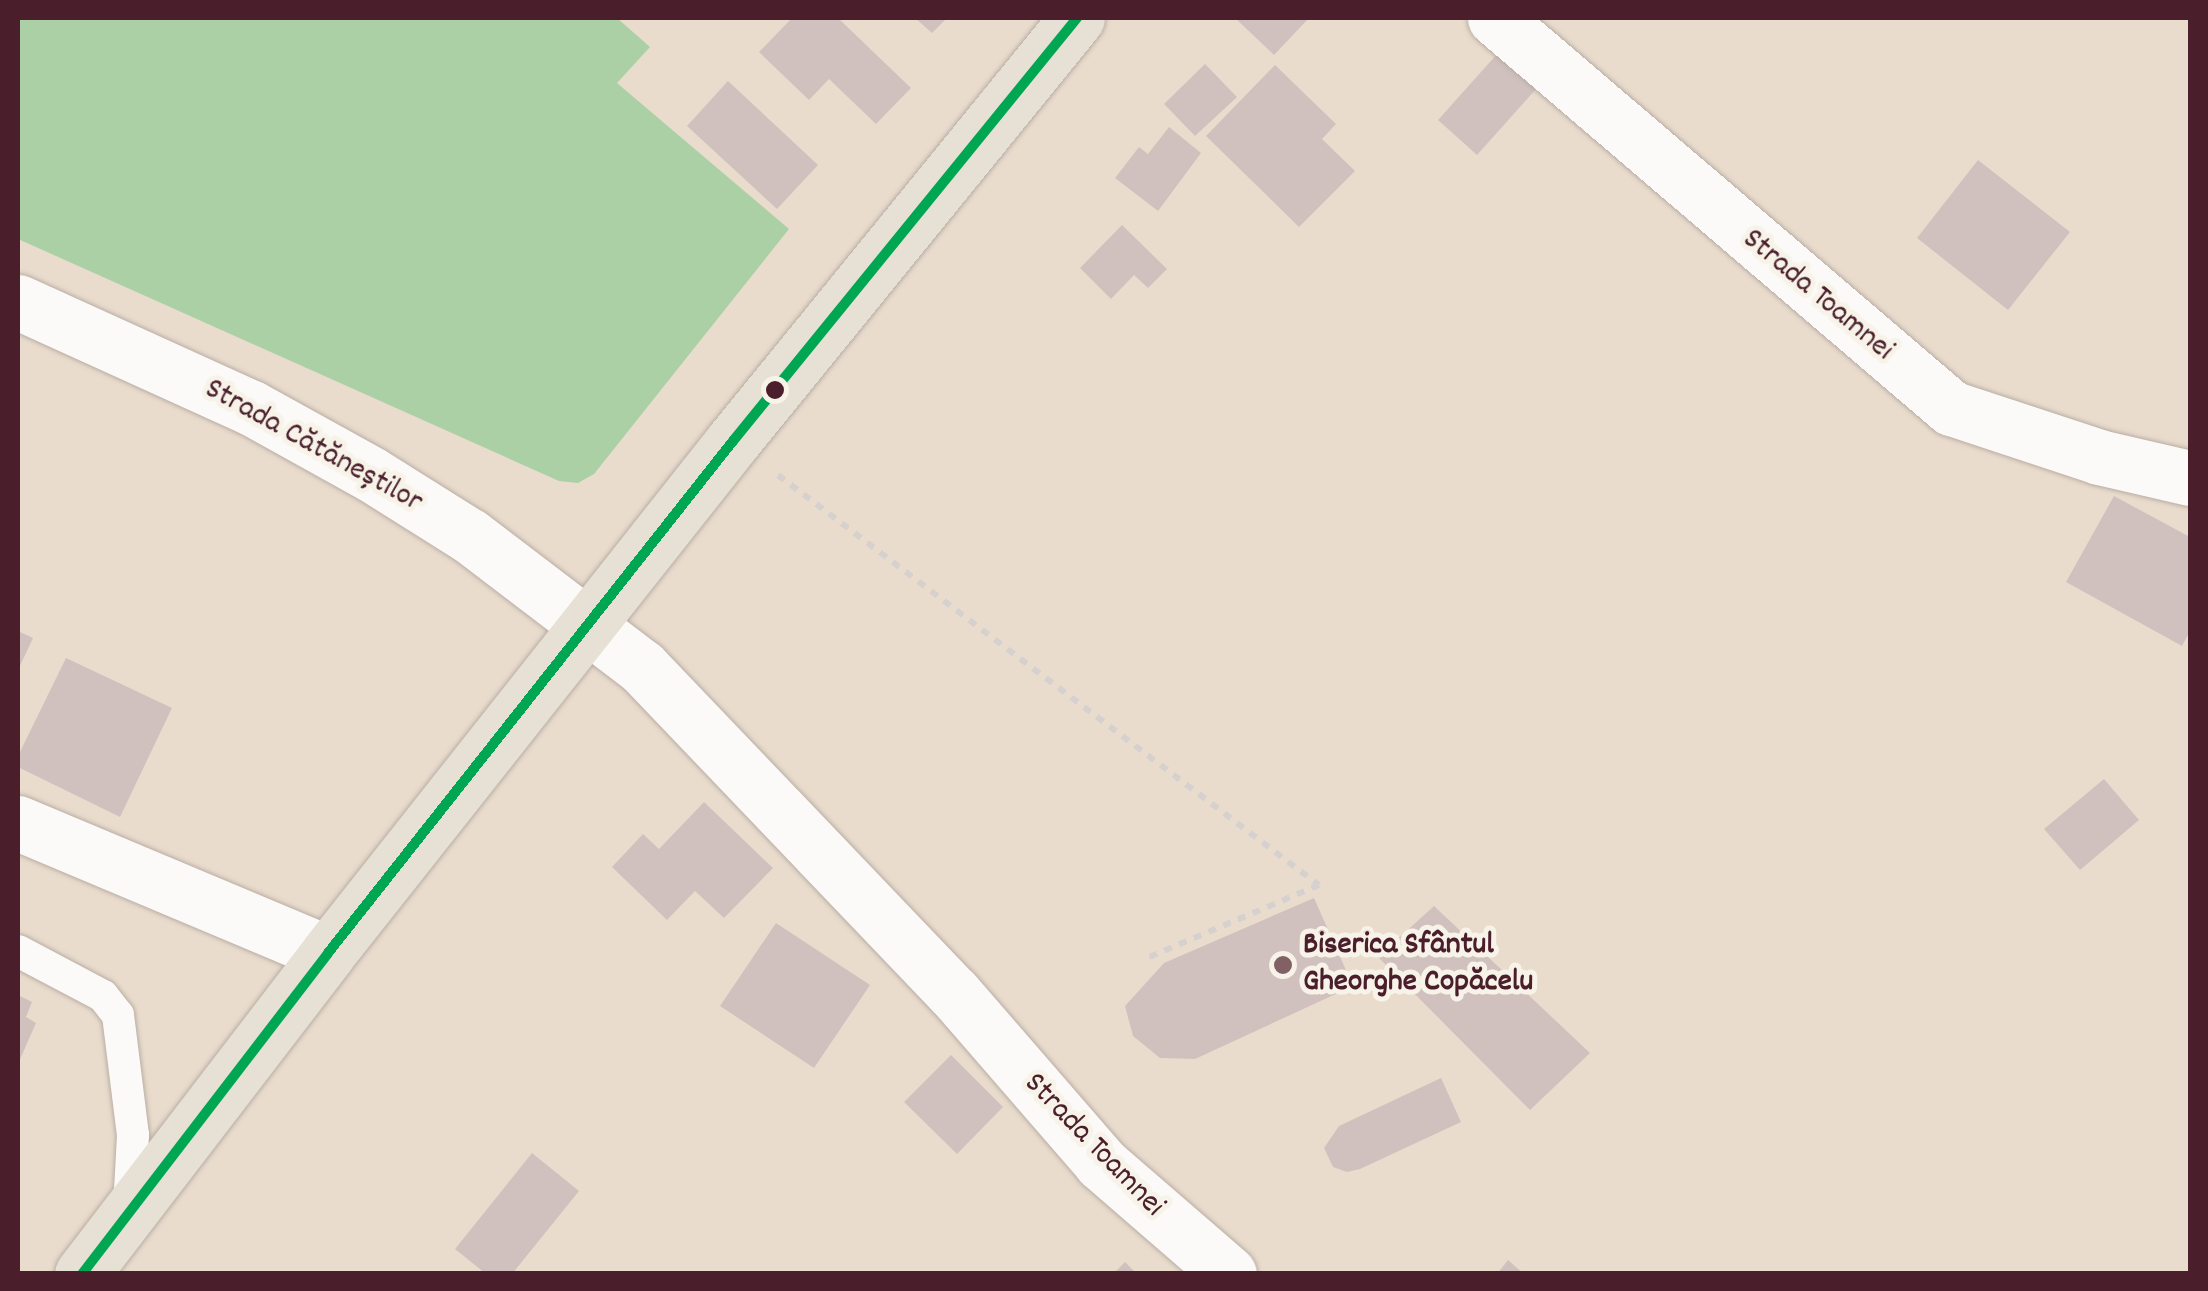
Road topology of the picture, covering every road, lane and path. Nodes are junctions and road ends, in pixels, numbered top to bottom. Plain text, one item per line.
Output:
1 (1078, 18) edge
2 (1495, 18) edge
3 (18, 302) edge
4 (733, 440) junction
5 (2190, 478) edge
6 (588, 625) junction
7 (18, 823) edge
8 (18, 952) edge
9 (328, 953) junction
10 (1147, 958) dead end
11 (129, 1213) junction
12 (82, 1274) edge
13 (1229, 1274) edge

1 - 4 main road
2 - 5 street, Strada Toamnei
3 - 6 street, Strada Cătăneștilor
4 - 6 main road
4 - 10 path
6 - 9 main road
6 - 13 street, Strada Toamnei
7 - 9 street
8 - 11 lane
9 - 11 main road
11 - 12 main road

